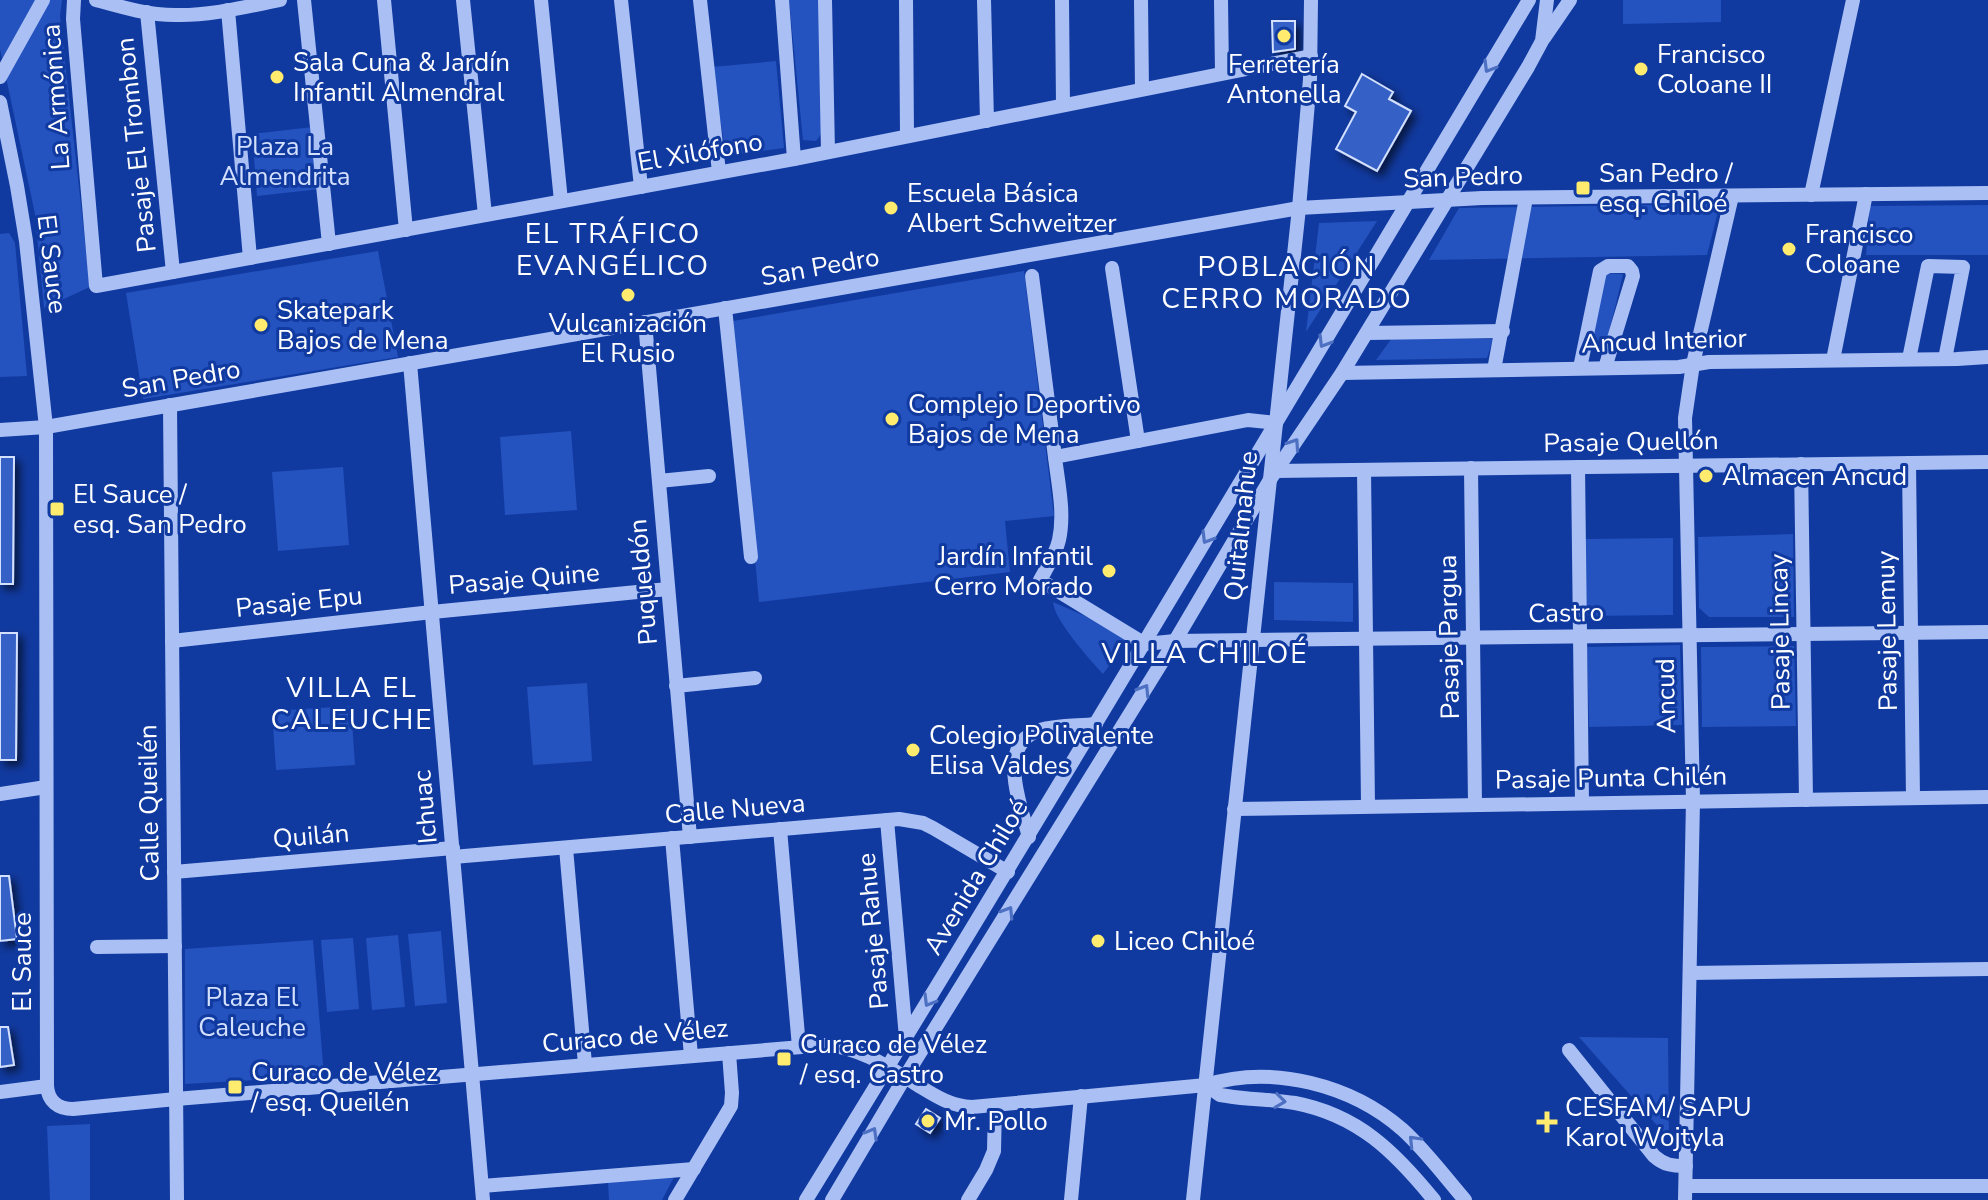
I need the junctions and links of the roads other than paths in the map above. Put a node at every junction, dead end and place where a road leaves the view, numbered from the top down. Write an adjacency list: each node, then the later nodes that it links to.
1 (43, 0): 28 (street)
2 (74, 0): 54 (street, La Armónica)
3 (96, 0): 24 (street)
4 (280, 0): 23 (street)
5 (304, 0): 49 (street)
6 (384, 0): 48 (street)
7 (463, 0): 47 (street)
8 (541, 0): 44 (street)
9 (621, 0): 37 (street)
10 (700, 0): 36 (street)
11 (782, 0): 35 (street)
12 (825, 0): 34 (street)
13 (906, 0): 33 (street)
14 (984, 0): 32 (street)
15 (1062, 0): 31 (street)
16 (1141, 0): 29 (street)
17 (1221, 0): 27 (street)
18 (1311, 0): 26 (street, Quitalmahue)
19 (1529, 0): 45 (street, Avenida Chiloé, one-way to 45)
20 (1547, 0): 25 (street, Avenida Chiloé)
21 (1570, 0): 25 (street)
22 (1853, 0): 40 (street)
23 (236, 6): 24 (street); 50 (street)
24 (156, 9): 52 (street, Pasaje El Trombon)
25 (1542, 41): 43 (street, Avenida Chiloé)
26 (1311, 56): 27 (street, El Xilófono); 46 (street, Quitalmahue)
27 (1222, 73): 29 (street, El Xilófono)
28 (0, 77)
29 (1142, 89): 31 (street, El Xilófono)
30 (0, 102): 71 (street, El Sauce)
31 (1063, 105): 32 (street, El Xilófono)
32 (987, 121): 33 (street, El Xilófono)
33 (907, 136): 34 (street, El Xilófono)
34 (828, 152): 35 (street, El Xilófono)
35 (794, 159): 36 (street, El Xilófono)
36 (719, 172): 37 (street, El Xilófono)
37 (641, 187): 44 (street, El Xilófono)
38 (1988, 193): 39 (street, San Pedro)
39 (1866, 194): 40 (street, San Pedro); 62 (street)
40 (1811, 195): 41 (street, San Pedro)
41 (1732, 196): 42 (street, San Pedro); 64 (street, Ancud)
42 (1526, 198): 43 (street, San Pedro); 57 (street)
43 (1449, 199): 45 (street, San Pedro); 58 (street, Avenida Chiloé)
44 (561, 201): 47 (street, El Xilófono)
45 (1407, 203): 46 (street, San Pedro); 70 (street, Avenida Chiloé, one-way to 70)
46 (1299, 208): 55 (street, San Pedro); 70 (street, Quitalmahue)
47 (485, 215): 48 (street, El Xilófono)
48 (406, 230): 49 (street, El Xilófono)
49 (329, 244): 50 (street, El Xilófono)
50 (250, 258): 52 (street, El Xilófono)
51 (1112, 268): 73 (street)
52 (173, 272): 54 (street, El Xilófono)
53 (1032, 276): 74 (street)
54 (96, 286)
55 (725, 308): 56 (street, San Pedro); 85 (street)
56 (645, 322): 63 (street, San Pedro); 84 (street, Puqueldón)
57 (1503, 331): 58 (street); 67 (street)
58 (1367, 333): 68 (street, Avenida Chiloé)
59 (1988, 357): 61 (street, Ancud Interior)
60 (1909, 359): 61 (street, Ancud Interior); 61 (street); 62 (street, Ancud Interior)
61 (1945, 359)
62 (1833, 360): 64 (street, Ancud Interior)
63 (410, 363): 69 (street, San Pedro); 87 (street, Ichuac)
64 (1693, 364): 66 (street, Ancud Interior); 78 (street, Ancud)
65 (1580, 368): 66 (street, Ancud Interior); 66 (street); 67 (street, Ancud Interior)
66 (1605, 368)
67 (1494, 370): 68 (street, Ancud Interior)
68 (1342, 373): 82 (street, Avenida Chiloé, one-way to 68)
69 (170, 405): 71 (street, San Pedro); 96 (street, Calle Queilén)
70 (1276, 423): 73 (street); 82 (street, Quitalmahue); 98 (street, Avenida Chiloé, one-way to 98)
71 (46, 427): 72 (street, San Pedro); 102 (street, El Sauce)
72 (0, 430)
73 (1138, 441): 74 (street)
74 (1055, 457): 98 (street)
75 (1988, 462): 76 (street, Pasaje Quellón)
76 (1909, 463): 77 (street, Pasaje Quellón); 89 (street, Pasaje Lemuy)
77 (1801, 464): 78 (street, Pasaje Quellón); 90 (street, Pasaje Lincay)
78 (1685, 466): 79 (street, Pasaje Quellón); 91 (street, Ancud)
79 (1578, 467): 80 (street, Pasaje Quellón); 92 (street)
80 (1471, 468): 81 (street, Pasaje Quellón); 93 (street, Pasaje Pargua)
81 (1364, 470): 82 (street, Pasaje Quellón); 94 (street)
82 (1273, 475): 95 (street, Quitalmahue); 97 (street, Avenida Chiloé)
83 (709, 476): 84 (street)
84 (659, 481): 86 (street, Puqueldón)
85 (751, 557)
86 (668, 589): 87 (street, Pasaje Quine); 100 (street, Puqueldón)
87 (432, 612): 96 (street, Pasaje Epu); 118 (street, Ichuac)
88 (1988, 632): 89 (street, Castro)
89 (1911, 633): 90 (street, Castro); 105 (street, Pasaje Lemuy)
90 (1804, 634): 91 (street, Castro); 106 (street, Pasaje Lincay)
91 (1688, 635): 92 (street, Castro); 107 (street, Ancud)
92 (1580, 636): 93 (street, Castro); 108 (street)
93 (1473, 638): 94 (street, Castro); 109 (street, Pasaje Pargua)
94 (1366, 639): 95 (street, Castro); 110 (street)
95 (1253, 640): 97 (street, Castro); 111 (street, Quitalmahue)
96 (172, 641): 119 (street, Calle Queilén)
97 (1175, 641): 98 (street, Castro); 133 (street, Avenida Chiloé, one-way to 97)
98 (1145, 644): 101 (street, Avenida Chiloé)
99 (755, 678): 100 (street)
100 (676, 686): 114 (street, Puqueldón)
101 (1096, 724): 115 (street, Avenida Chiloé); 115 (street)
102 (46, 787): 103 (street); 135 (street, El Sauce)
103 (0, 794)
104 (1988, 797): 105 (street, Pasaje Punta Chilén)
105 (1913, 798): 106 (street, Pasaje Punta Chilén)
106 (1806, 800): 107 (street, Pasaje Punta Chilén)
107 (1693, 801): 108 (street, Pasaje Punta Chilén); 124 (street, Ancud)
108 (1582, 803): 109 (street, Pasaje Punta Chilén)
109 (1475, 804): 110 (street, Pasaje Punta Chilén)
110 (1368, 805): 111 (street, Pasaje Punta Chilén)
111 (1234, 809): 134 (street, Quitalmahue)
112 (887, 820): 113 (street, Calle Nueva); 120 (street, Calle Nueva); 125 (street, Pasaje Rahue)
113 (780, 829): 114 (street, Calle Nueva); 126 (street)
114 (690, 837): 116 (street, Calle Nueva)
115 (1029, 837): 120 (street, Avenida Chiloé)
116 (672, 838): 117 (street, Calle Nueva); 129 (street)
117 (566, 848): 118 (street, Calle Nueva); 130 (street)
118 (453, 852): 119 (street, Quilán); 132 (street, Ichuac)
119 (174, 872): 121 (street, Calle Queilén)
120 (1008, 872): 125 (street, Avenida Chiloé, one-way to 125)
121 (175, 946): 122 (street); 138 (street, Calle Queilén)
122 (97, 947)
123 (1988, 969): 124 (street)
124 (1690, 973): 141 (street, Ancud)
125 (906, 1038): 131 (street, Avenida Chiloé)
126 (799, 1047): 128 (street, Curaco de Vélez); 131 (street, Curaco de Vélez)
127 (1569, 1050): 141 (street)
128 (729, 1053): 129 (street, Curaco de Vélez); 142 (street)
129 (691, 1056): 130 (street, Curaco de Vélez)
130 (585, 1064): 132 (street, Curaco de Vélez)
131 (888, 1067): 133 (street, Curaco de Vélez); 148 (street, Avenida Chiloé)
132 (472, 1073): 138 (street, Curaco de Vélez); 144 (street, Ichuac)
133 (905, 1077): 140 (street, Curaco de Vélez); 149 (street, Avenida Chiloé, one-way to 133)
134 (1206, 1085): 137 (street, Curaco de Vélez); 152 (street, Quitalmahue); 153 (street, Curaco de Vélez, one-way to 153); 154 (street, Curaco de Vélez, one-way to 134)
135 (47, 1086): 136 (street); 139 (street, El Sauce)
136 (0, 1092)
137 (1081, 1096): 140 (street, Curaco de Vélez); 151 (street)
138 (176, 1099): 139 (street, Curaco de Vélez); 146 (street, Calle Queilén)
139 (54, 1104)
140 (995, 1105): 150 (street)
141 (1686, 1166): 145 (street, Ancud)
142 (694, 1169): 144 (street); 147 (street)
143 (1988, 1186): 145 (street)
144 (483, 1193)
145 (1686, 1193)
146 (177, 1200)
147 (675, 1200)
148 (806, 1200)
149 (832, 1200)
150 (968, 1200)
151 (1071, 1200)
152 (1193, 1200)
153 (1434, 1200)
154 (1465, 1200)

